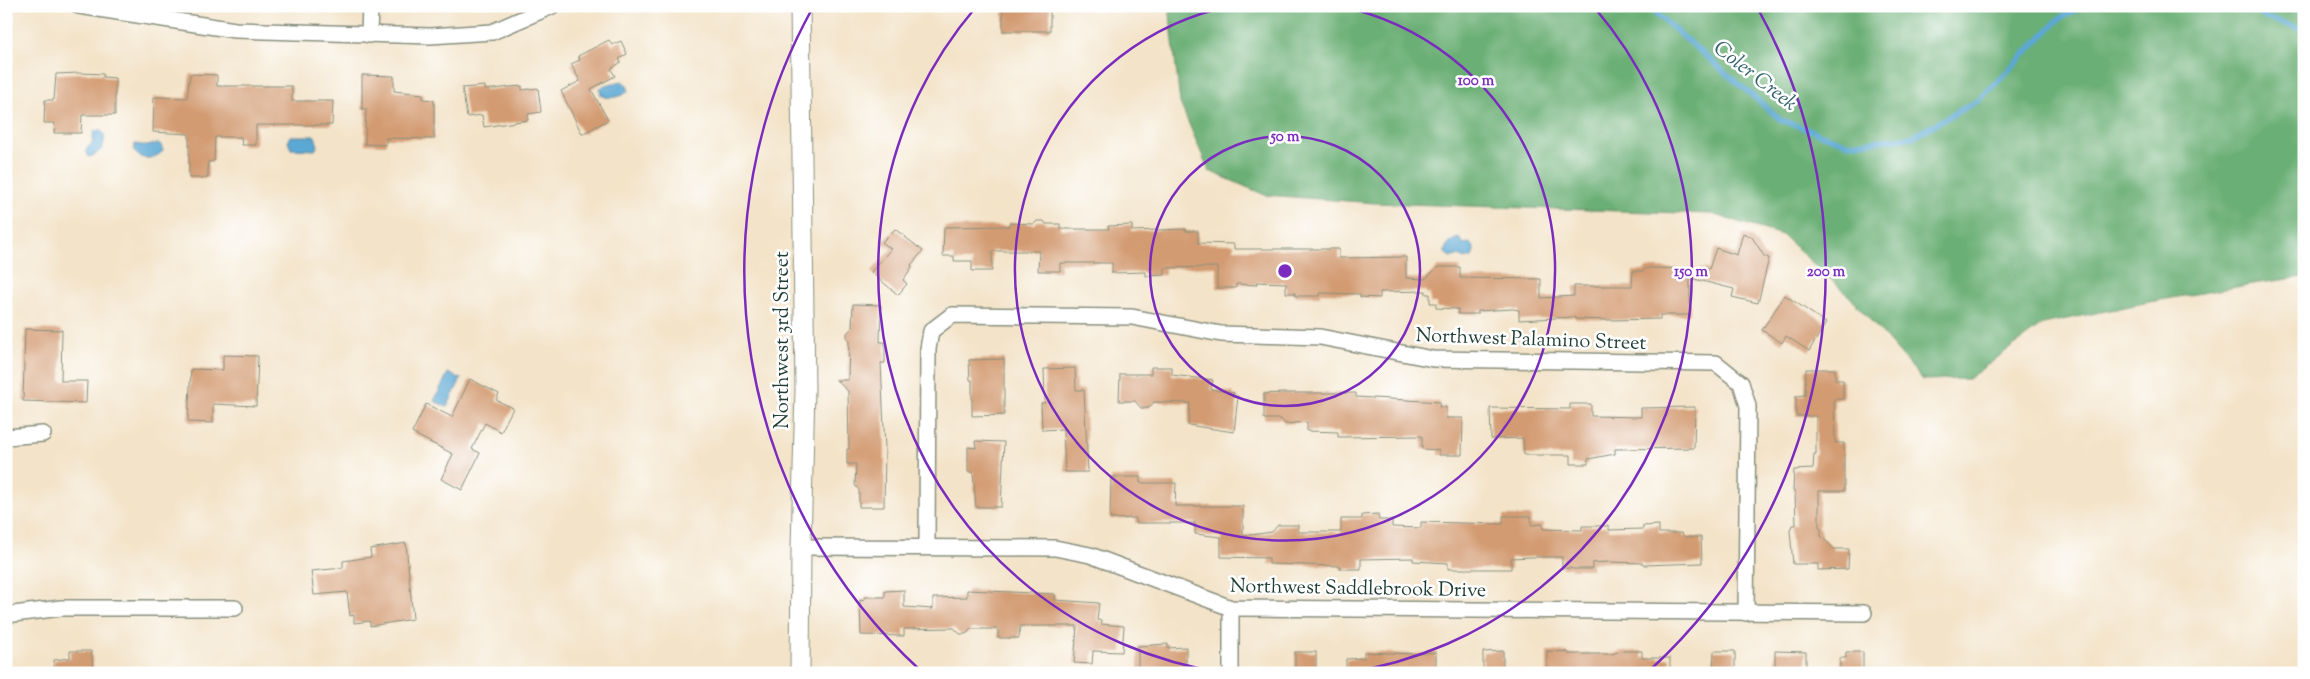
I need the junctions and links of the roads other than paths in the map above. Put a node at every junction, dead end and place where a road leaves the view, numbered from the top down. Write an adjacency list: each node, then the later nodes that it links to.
1 (79, 6): 5 (street)
2 (370, 6): 5 (street)
3 (552, 6): 5 (street)
4 (800, 6): 9 (street, Northwest 3rd Street)
5 (369, 35)
6 (43, 434): 7 (street)
7 (6, 437)
8 (926, 546): 9 (street, Northwest Saddlebrook Drive); 11 (street, Northwest Saddlebrook Drive); 12 (street, Northwest Palamino Street)
9 (801, 547): 15 (street, Northwest 3rd Street)
10 (235, 608): 14 (street)
11 (1231, 608): 12 (street, Northwest Saddlebrook Drive); 16 (street)
12 (1746, 613): 13 (street, Northwest Saddlebrook Drive)
13 (1864, 613)
14 (6, 615)
15 (800, 673)
16 (1231, 673)

